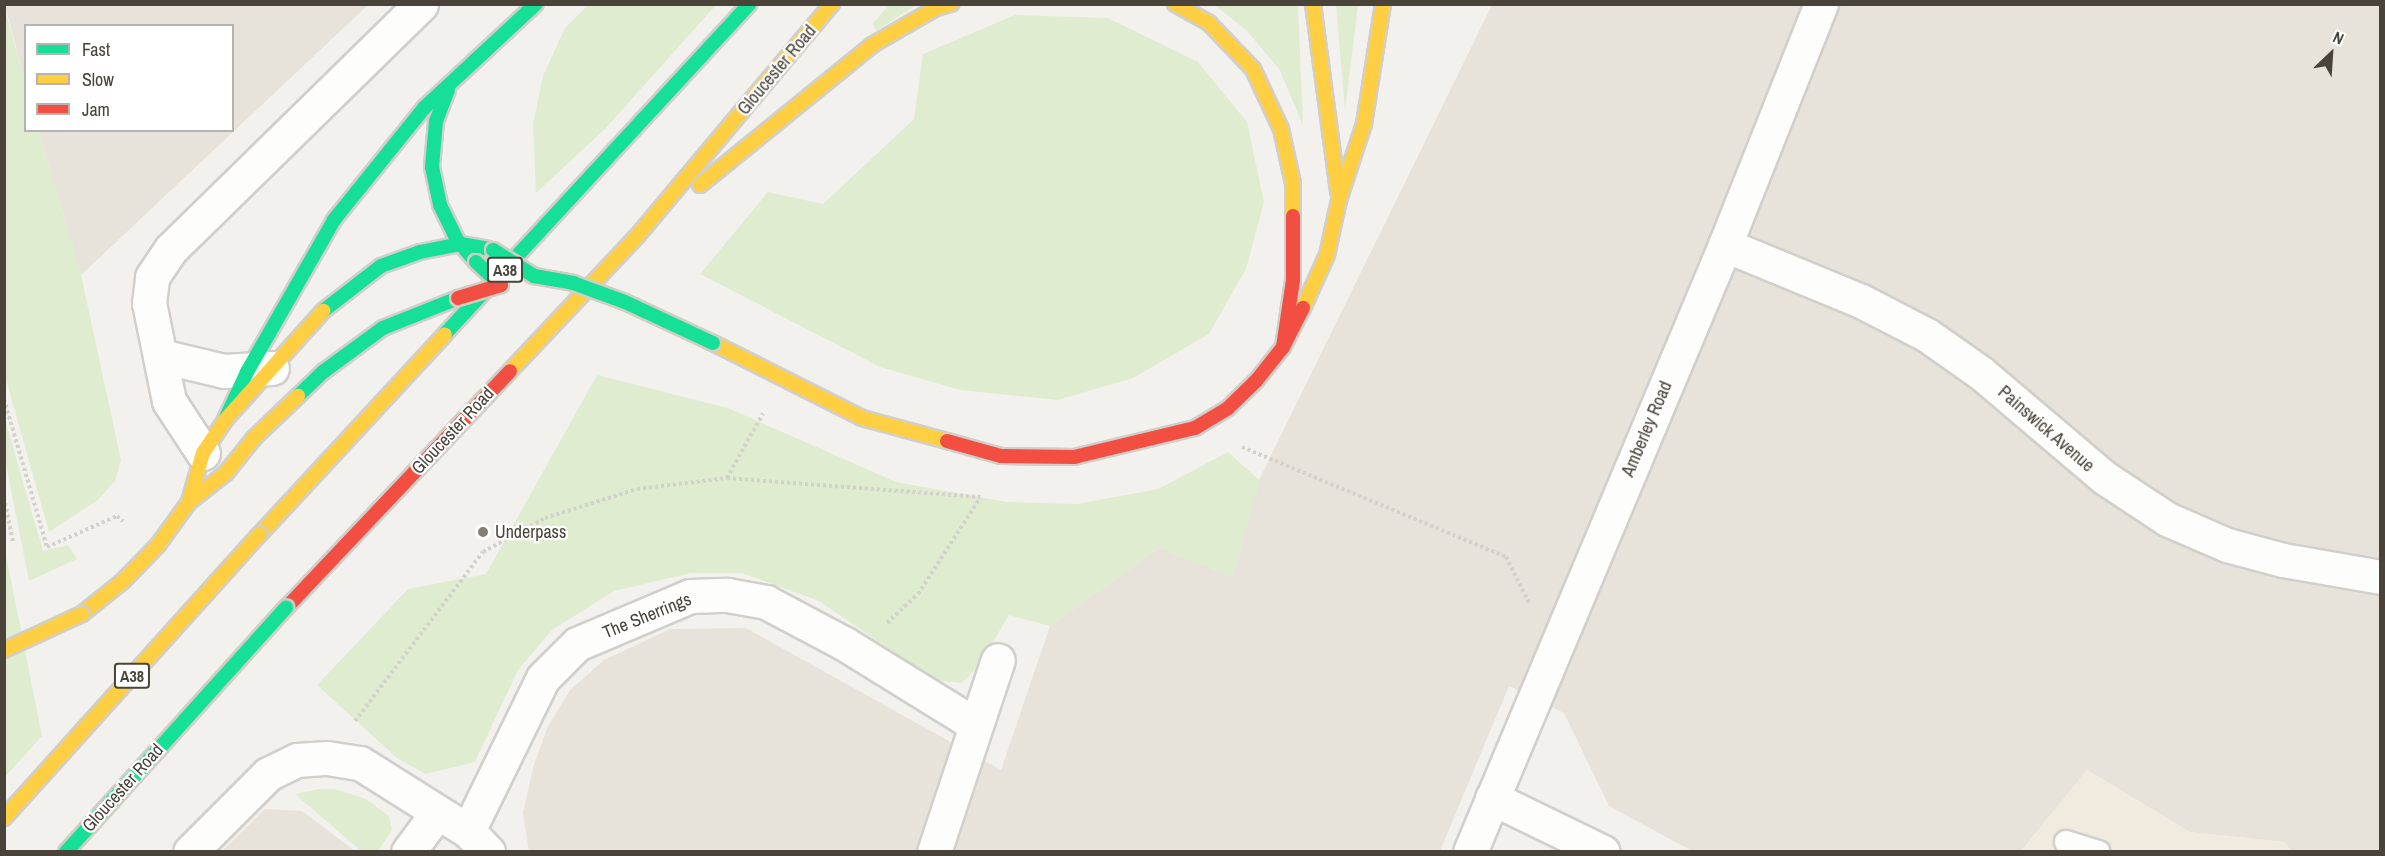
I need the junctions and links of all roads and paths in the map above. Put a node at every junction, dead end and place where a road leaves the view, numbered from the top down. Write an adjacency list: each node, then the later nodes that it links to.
1 (421, 4): 18 (street)
2 (536, 4): 10 (main road)
3 (749, 4): 41 (main road, A38, bridge)
4 (832, 4): 12 (main road, Gloucester Road)
5 (951, 4): 12 (main road)
6 (1175, 4): 17 (main road)
7 (1313, 4): 11 (main road)
8 (1383, 4): 11 (main road)
9 (1821, 4): 14 (street, Amberley Road)
10 (452, 80): 13 (main road); 19 (main road)
11 (1339, 200): 17 (main road)
12 (638, 235): 44 (main road, Gloucester Road, bridge)
13 (461, 244): 15 (main road, bridge); 16 (main road, bridge); 19 (main road)
14 (1725, 245): 32 (street, Painswick Avenue); 35 (street, Amberley Road)
15 (534, 276): 16 (main road); 17 (main road, bridge)
16 (501, 285): 29 (main road, bridge)
17 (1283, 347)
18 (161, 356): 19 (street); 24 (street)
19 (259, 370): 22 (main road); 22 (main road)
20 (4, 399): 30 (path)
21 (764, 411): 25 (path)
22 (225, 420): 24 (main road)
23 (1235, 445): 35 (path)
24 (203, 453): 29 (main road)
25 (727, 478): 28 (path); 38 (path)
26 (984, 490): 28 (path)
27 (4, 497): 31 (path)
28 (980, 498): 33 (path)
29 (189, 502): 34 (main road, bridge)
30 (126, 523)
31 (13, 542)
32 (2380, 577)
33 (845, 644): 37 (street, The Sherrings); 42 (street, The Sherrings)
34 (4, 650)
35 (1553, 653): 39 (street, Amberley Road)
36 (998, 660): 37 (street)
37 (976, 725): 47 (street)
38 (327, 758): 40 (street); 45 (street)
39 (1492, 798): 48 (street, Amberley Road); 49 (street)
40 (437, 813): 42 (street); 46 (street)
41 (4, 818)
42 (478, 841)
43 (2066, 842): 50 (lane)
44 (66, 852)
45 (190, 852)
46 (408, 852)
47 (934, 852)
48 (1470, 852)
49 (1603, 852)
50 (2099, 852)

